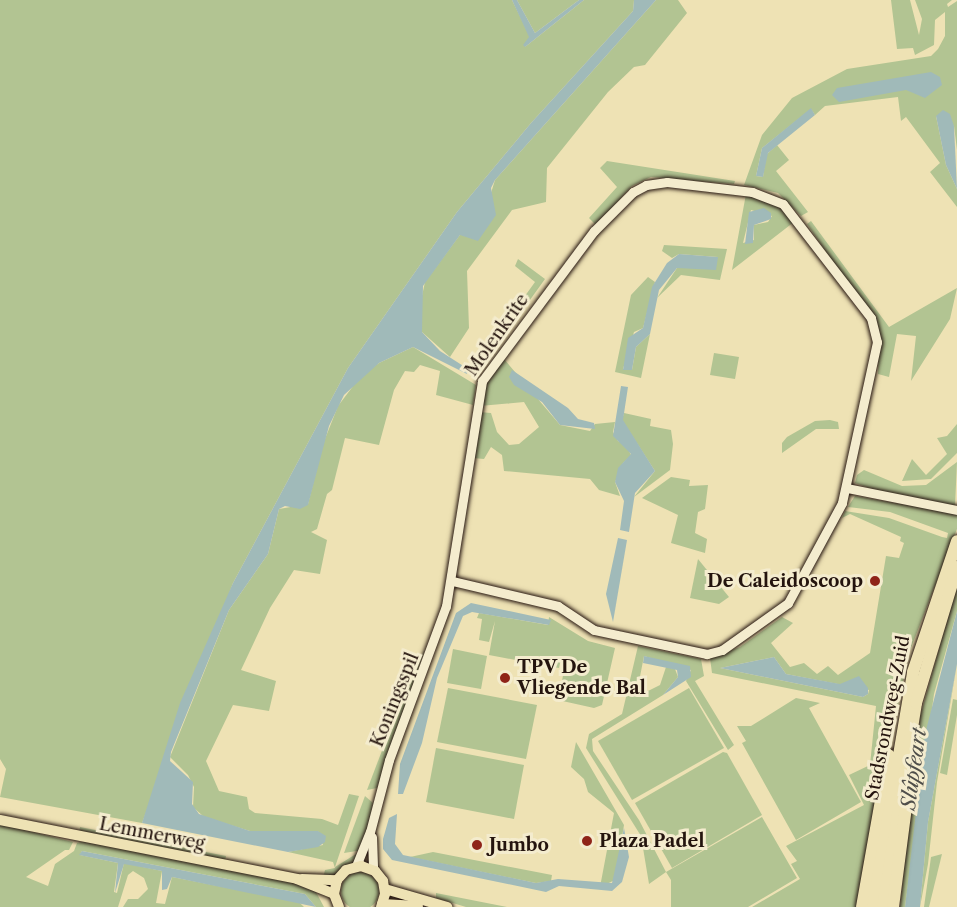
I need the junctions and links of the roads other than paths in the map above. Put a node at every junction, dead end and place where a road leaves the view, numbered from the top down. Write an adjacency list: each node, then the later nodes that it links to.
1 (847, 488): 2 (street); 5 (street, Molenkrite); 5 (street, Molenkrite)
2 (957, 510)
3 (957, 541): 6 (highway, Stadsrondweg-Zuid)
4 (957, 567): 6 (highway, Stadsrondweg-Zuid)
5 (452, 581): 8 (street, Koningsspil)
6 (907, 725): 19 (highway); 20 (highway, Stadsrondweg-Zuid); 21 (highway, Stadsrondweg-Zuid); 22 (highway)
7 (0, 820): 11 (main road, Lemmerweg)
8 (370, 832): 9 (street, Koningsspil); 10 (street, Koningsspil)
9 (356, 866): 10 (main road); 12 (main road)
10 (373, 869): 13 (main road)
11 (297, 879): 12 (main road, Lemmerweg); 14 (main road, Lemmerweg)
12 (337, 880): 14 (main road)
13 (386, 889): 15 (main road); 18 (main road)
14 (334, 894): 16 (main road)
15 (382, 906): 17 (main road)
16 (339, 907)
17 (422, 907)
18 (447, 907)
19 (862, 907)
20 (873, 907)
21 (883, 907)
22 (893, 907)

